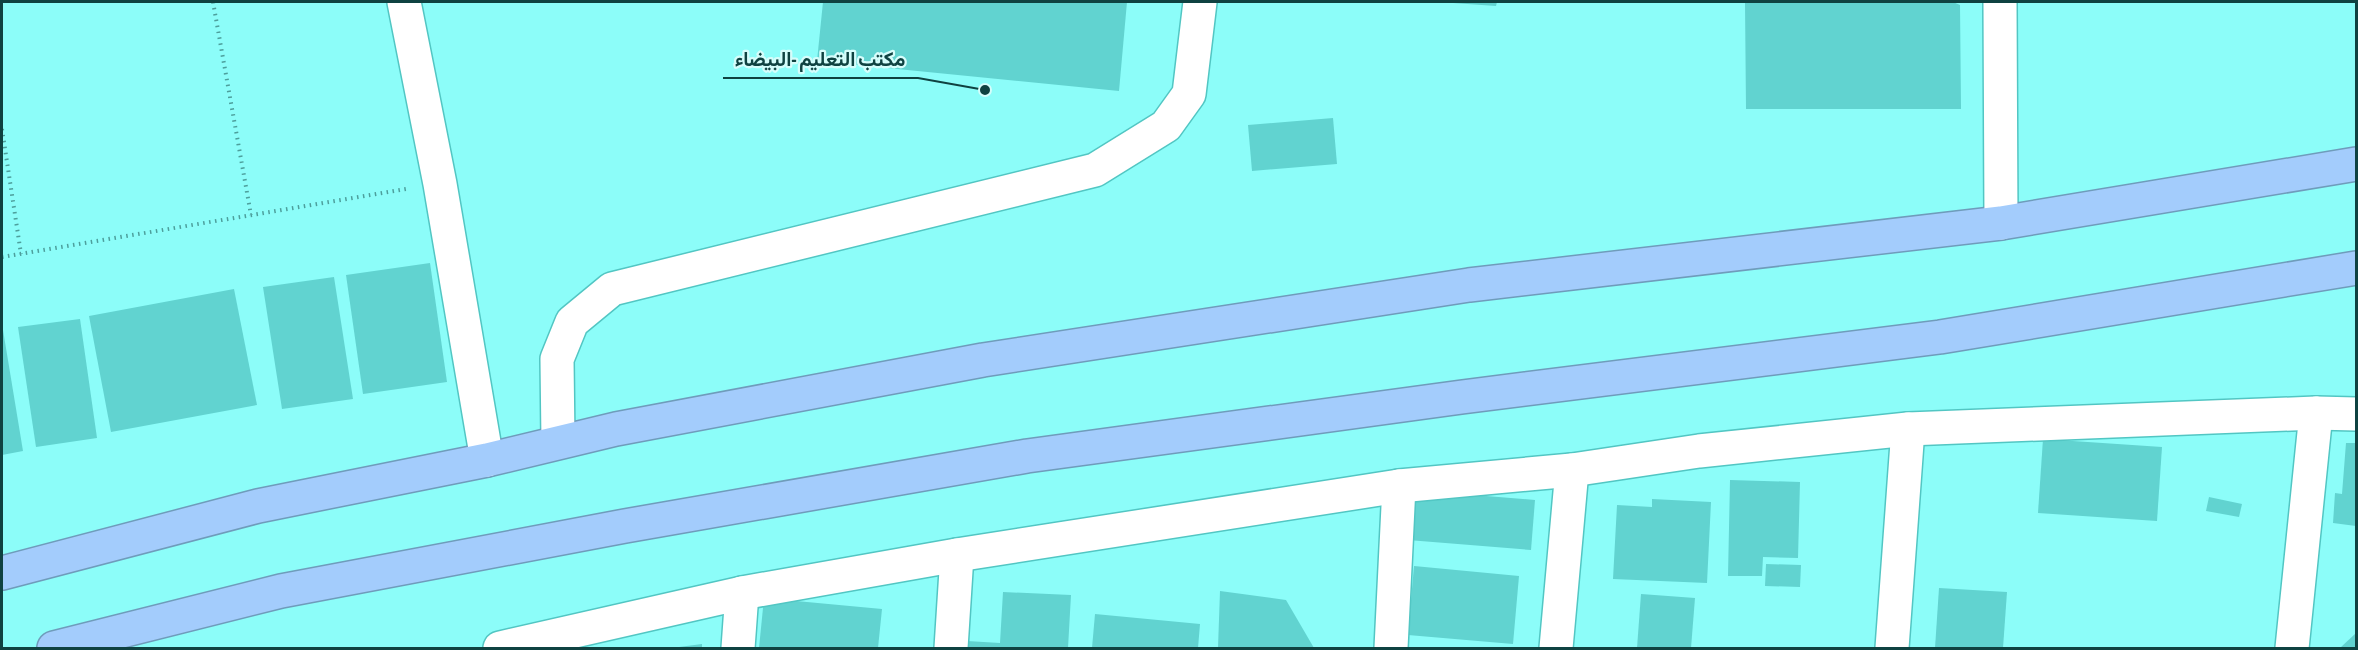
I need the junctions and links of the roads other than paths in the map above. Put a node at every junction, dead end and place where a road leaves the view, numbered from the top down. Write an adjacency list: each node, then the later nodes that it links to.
1 (404, 2): 11 (street)
2 (1200, 2): 10 (street)
3 (2000, 2): 5 (street)
4 (2356, 164): 5 (highway)
5 (2001, 223): 10 (highway)
6 (2356, 268): 17 (highway)
7 (2316, 414): 8 (street); 9 (street); 24 (street)
8 (2356, 414)
9 (1908, 429): 12 (street); 23 (street)
10 (558, 442): 11 (highway)
11 (487, 460): 15 (highway)
12 (1572, 470): 13 (street); 22 (street)
13 (1400, 486): 14 (street); 21 (street)
14 (957, 555): 16 (street); 20 (street)
15 (2, 573)
16 (742, 593): 18 (street); 19 (street)
17 (54, 648)
18 (500, 648)
19 (738, 648)
20 (951, 648)
21 (1391, 648)
22 (1556, 648)
23 (1892, 648)
24 (2292, 648)

